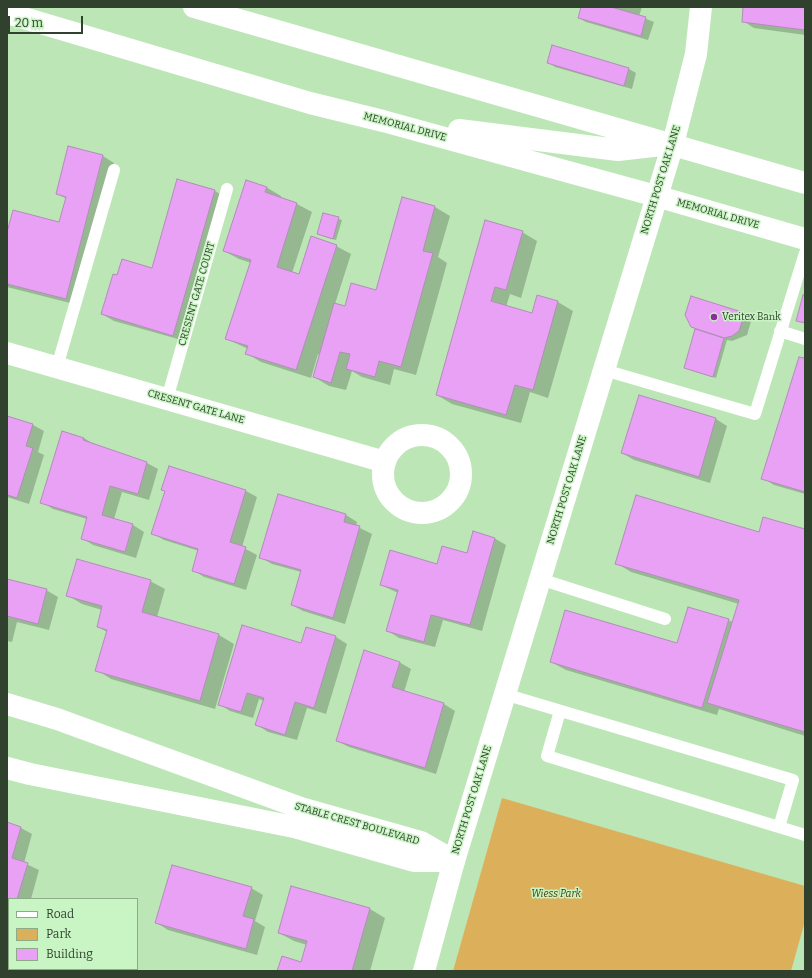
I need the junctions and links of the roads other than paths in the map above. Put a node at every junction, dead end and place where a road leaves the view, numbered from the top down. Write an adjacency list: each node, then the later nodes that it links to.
1 (194, 7): 5 (street)
2 (701, 7): 5 (street, NORTH POST OAK LANE)
3 (7, 13): 4 (street, MEMORIAL DRIVE)
4 (383, 121): 5 (street); 9 (street, MEMORIAL DRIVE)
5 (673, 144): 7 (street); 9 (street, NORTH POST OAK LANE)
6 (114, 170): 16 (lane)
7 (805, 183)
8 (227, 189): 18 (lane, CRESENT GATE COURT)
9 (656, 196): 10 (street, MEMORIAL DRIVE); 17 (street, NORTH POST OAK LANE)
10 (805, 239)
11 (805, 253): 12 (lane)
12 (801, 281): 13 (lane)
13 (780, 332): 14 (lane); 17 (lane)
14 (805, 338)
15 (7, 352): 16 (street, CRESENT GATE LANE)
16 (57, 367): 18 (street, CRESENT GATE LANE)
17 (604, 370): 20 (street, NORTH POST OAK LANE)
18 (167, 399): 19 (street, CRESENT GATE LANE)
19 (384, 462)
20 (540, 579): 21 (lane); 22 (street, NORTH POST OAK LANE)
21 (665, 619)
22 (504, 694): 24 (lane); 28 (street, NORTH POST OAK LANE)
23 (7, 704): 28 (street, STABLE CREST BOULEVARD)
24 (560, 711): 26 (lane); 26 (lane)
25 (7, 768): 28 (street, STABLE CREST BOULEVARD)
26 (779, 827): 27 (lane)
27 (805, 835)
28 (454, 861): 29 (street, NORTH POST OAK LANE)
29 (424, 971)

